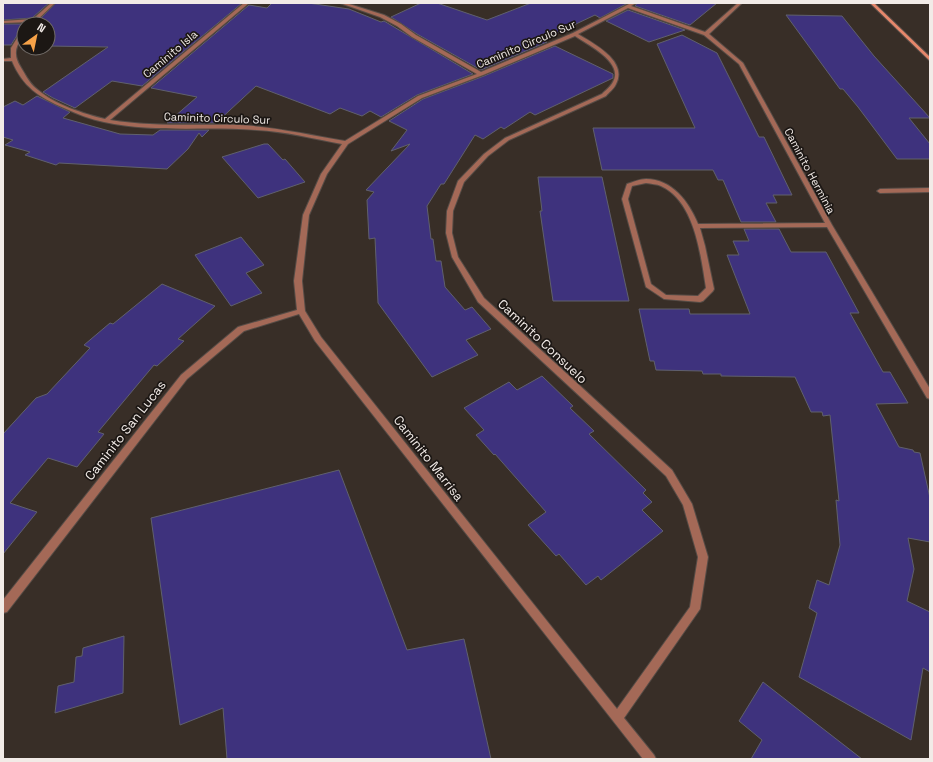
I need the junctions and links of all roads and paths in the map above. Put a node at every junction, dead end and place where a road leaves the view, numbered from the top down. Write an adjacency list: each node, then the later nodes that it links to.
1 (53, 3): 7 (street)
2 (247, 3): 17 (street, Caminito Isla)
3 (342, 3): 16 (street)
4 (740, 3): 11 (street)
5 (872, 3): 15 (main road)
6 (631, 5): 10 (street, Caminito Circulo Sur); 11 (street, Caminito Herminia)
7 (38, 16)
8 (16, 21): 9 (street)
9 (3, 22)
10 (575, 34): 16 (street, Caminito Circulo Sur); 26 (street, Caminito Consuelo)
11 (706, 34): 22 (street, Caminito Herminia)
12 (16, 43): 13 (street)
13 (13, 59): 14 (street); 17 (street, Caminito Circulo Sur)
14 (3, 60)
15 (930, 60)
16 (481, 74): 18 (street, Caminito Circulo Sur)
17 (106, 121): 18 (street, Caminito Circulo Sur)
18 (346, 143): 23 (street, Caminito Marrisa)
19 (930, 190): 20 (street)
20 (880, 191)
21 (697, 226): 21 (street); 22 (street)
22 (828, 226): 24 (street, Caminito Herminia)
23 (301, 311): 25 (street, Caminito San Lucas); 26 (street, Caminito Marrisa)
24 (930, 396)
25 (3, 608)
26 (618, 717): 27 (street, Caminito Marrisa)
27 (650, 759)

